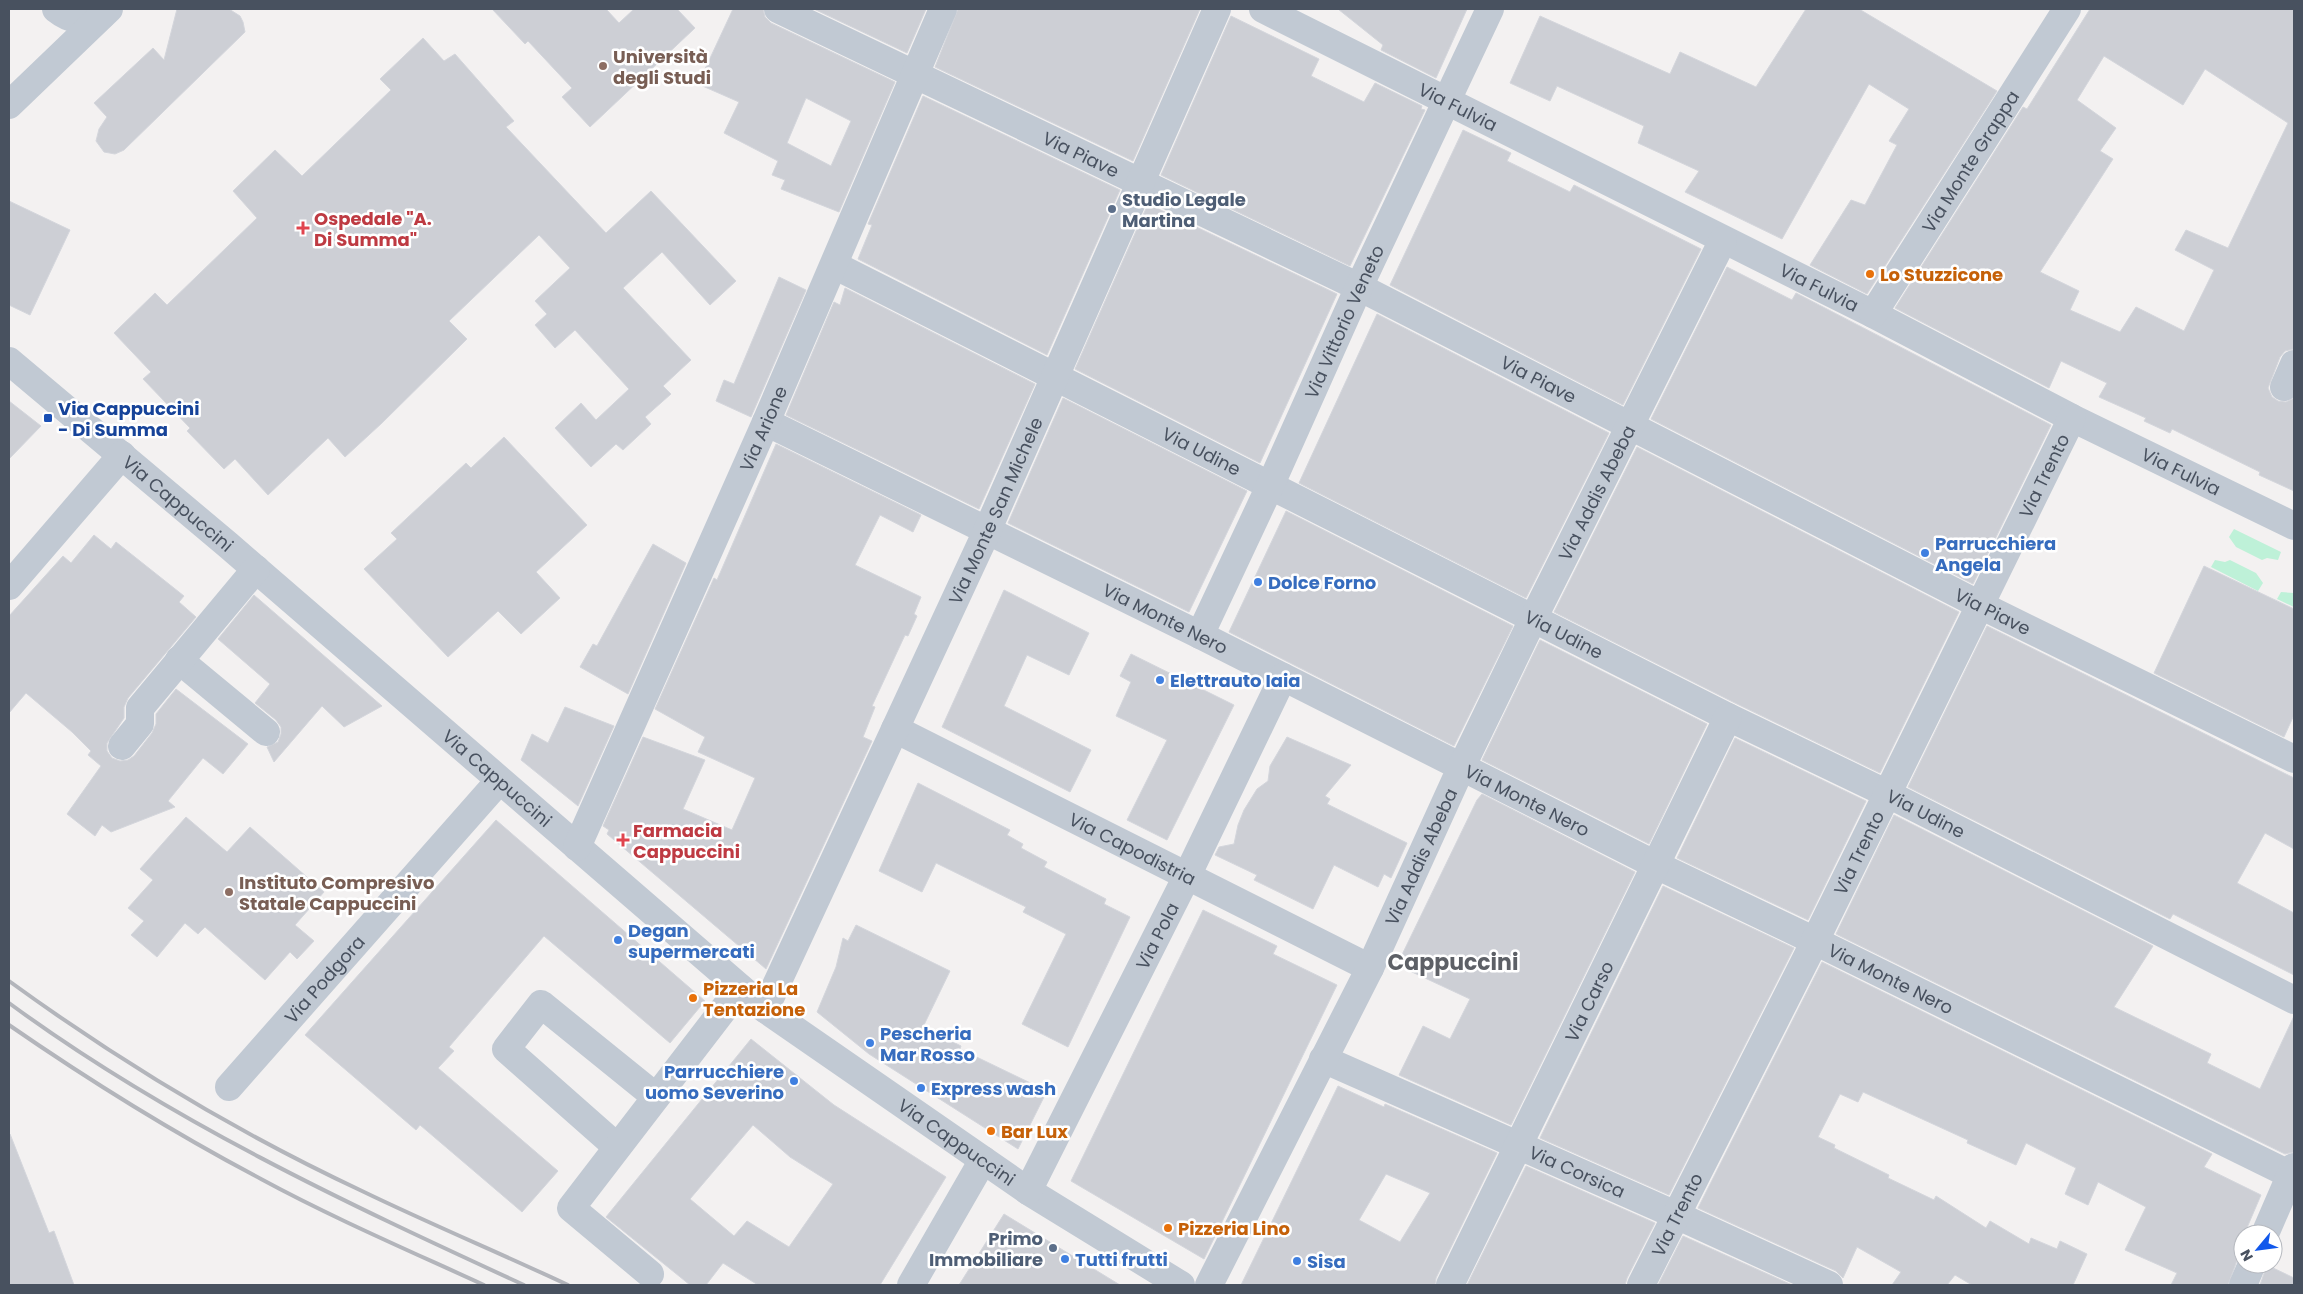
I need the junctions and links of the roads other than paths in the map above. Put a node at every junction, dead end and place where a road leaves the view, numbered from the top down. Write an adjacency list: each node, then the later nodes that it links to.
1 (56, 9): 9 (street)
2 (778, 9): 11 (street, Via Piave)
3 (943, 9): 11 (street, Via Arione)
4 (1217, 9): 14 (street, Via Monte San Michele)
5 (1263, 9): 10 (street, Via Fulvia)
6 (1308, 9): 10 (street, Via Fulvia)
7 (1490, 9): 12 (street, Via Vittorio Veneto)
8 (2067, 9): 18 (street, Via Monte Grappa)
9 (105, 11): 13 (street)
10 (1345, 48): 12 (street, Via Fulvia)
11 (914, 75): 14 (street, Via Piave); 16 (street, Via Arione)
12 (1446, 102): 15 (street, Via Fulvia); 17 (street, Via Vittorio Veneto)
13 (9, 105)
14 (1141, 182): 17 (street, Via Piave); 20 (street, Via Monte San Michele)
15 (1723, 240): 18 (street, Via Fulvia); 23 (street, Via Addis Abeba)
16 (834, 265): 20 (street, Via Udine); 22 (street, Via Arione)
17 (1359, 287): 23 (street, Via Piave); 25 (street, Via Vittorio Veneto)
18 (1873, 314): 21 (street, Via Fulvia)
19 (9, 361): 24 (street, Via Cappuccini)
20 (1054, 376): 25 (street, Via Udine); 27 (street, Via Monte San Michele)
21 (2072, 418): 26 (street, Via Fulvia); 30 (street, Via Trento)
22 (766, 422): 27 (street, Via Monte Nero); 43 (street, Via Arione)
23 (1631, 426): 30 (street, Via Piave); 31 (street, Via Addis Abeba)
24 (122, 455): 28 (street, Via Cappuccini); 29 (street)
25 (1270, 486): 31 (street, Via Udine); 32 (street, Via Vittorio Veneto)
26 (2294, 526)
27 (987, 531): 32 (street, Via Monte Nero); 36 (street, Via Monte San Michele)
28 (256, 569): 33 (street); 41 (street, Via Cappuccini)
29 (9, 586)
30 (1980, 606): 39 (street, Via Piave); 42 (street, Via Trento)
31 (1534, 617): 35 (street, Via Udine); 40 (street, Via Addis Abeba)
32 (1200, 635): 34 (street, Via Monte Nero)
33 (179, 660): 37 (street); 38 (street)
34 (1283, 678): 40 (street, Via Monte Nero); 45 (street, Via Pola)
35 (1728, 717): 42 (street, Via Udine); 44 (street, Via Carso)
36 (895, 729): 45 (street, Via Capodistria); 50 (street, Via Monte San Michele)
37 (266, 732)
38 (122, 746)
39 (2294, 759)
40 (1461, 768): 44 (street, Via Monte Nero); 47 (street, Via Addis Abeba)
41 (499, 781): 43 (street, Via Cappuccini); 52 (street, Via Podgora)
42 (1888, 794): 46 (street, Via Trento); 49 (street, Via Udine)
43 (577, 847): 48 (street, Via Cappuccini)
44 (1656, 865): 46 (street, Via Monte Nero); 54 (street, Via Carso)
45 (1187, 876): 47 (street, Via Capodistria); 58 (street, Via Pola)
46 (1815, 941): 57 (street, Via Monte Nero); 59 (street, Via Trento)
47 (1370, 968): 51 (street, Via Addis Abeba)
48 (740, 988): 50 (street, Via Cappuccini); 53 (street)
49 (2294, 1000)
50 (765, 1009): 56 (street, Via Cappuccini)
51 (1323, 1059): 54 (street, Via Corsica); 64 (street, Via Addis Abeba)
52 (229, 1087)
53 (656, 1097): 55 (street); 55 (street)
54 (1518, 1146): 59 (street, Via Corsica); 65 (street, Via Carso)
55 (617, 1148): 61 (street)
56 (983, 1160): 58 (street, Via Cappuccini); 62 (street)
57 (2293, 1171): 60 (street)
58 (1028, 1191): 63 (street, Via Cappuccini)
59 (1676, 1215): 66 (street, Via Trento); 67 (street, Via Corsica)
60 (2269, 1224)
61 (650, 1274)
62 (911, 1285)
63 (1181, 1285)
64 (1209, 1285)
65 (1450, 1285)
66 (1641, 1285)
67 (1829, 1285)

